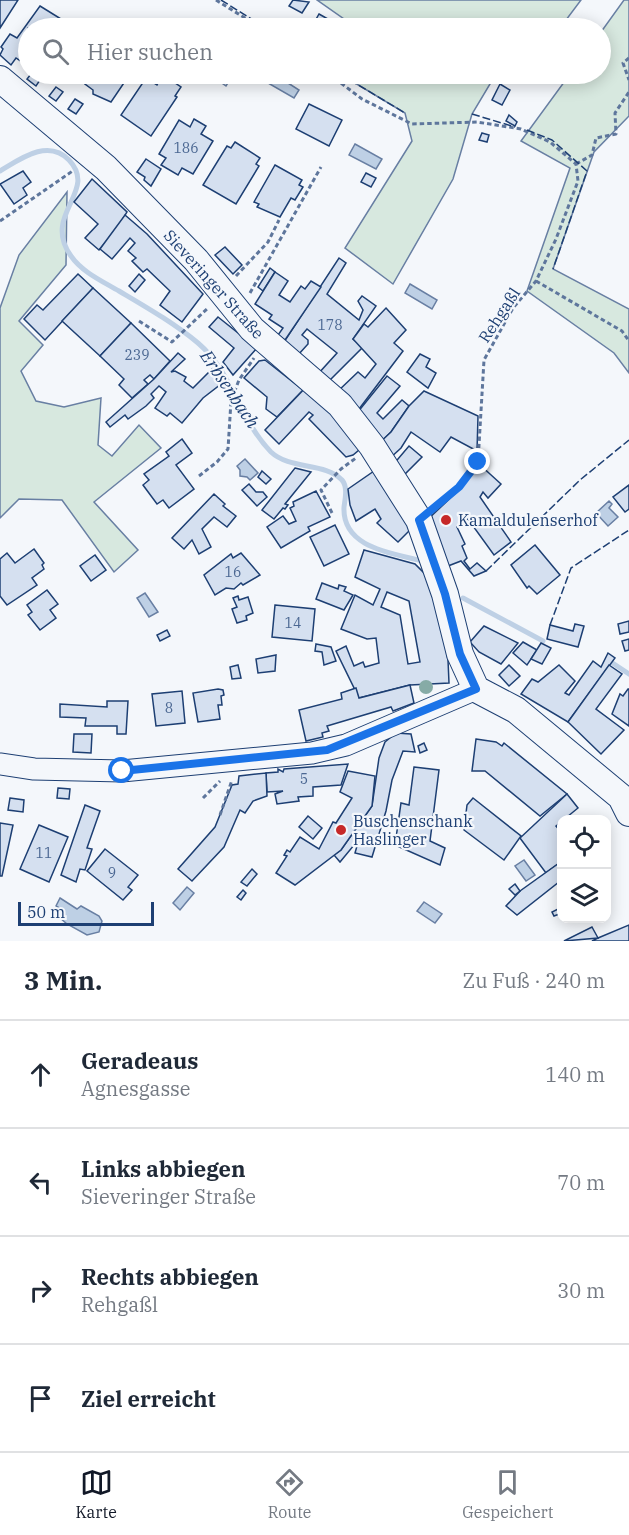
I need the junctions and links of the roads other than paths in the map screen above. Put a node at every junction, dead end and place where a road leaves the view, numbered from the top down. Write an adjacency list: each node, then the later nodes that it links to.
1 (0, 79): 2 (main road, Sieveringer Straße)
2 (476, 689): 3 (street); 4 (main road)
3 (0, 764)
4 (629, 813)

